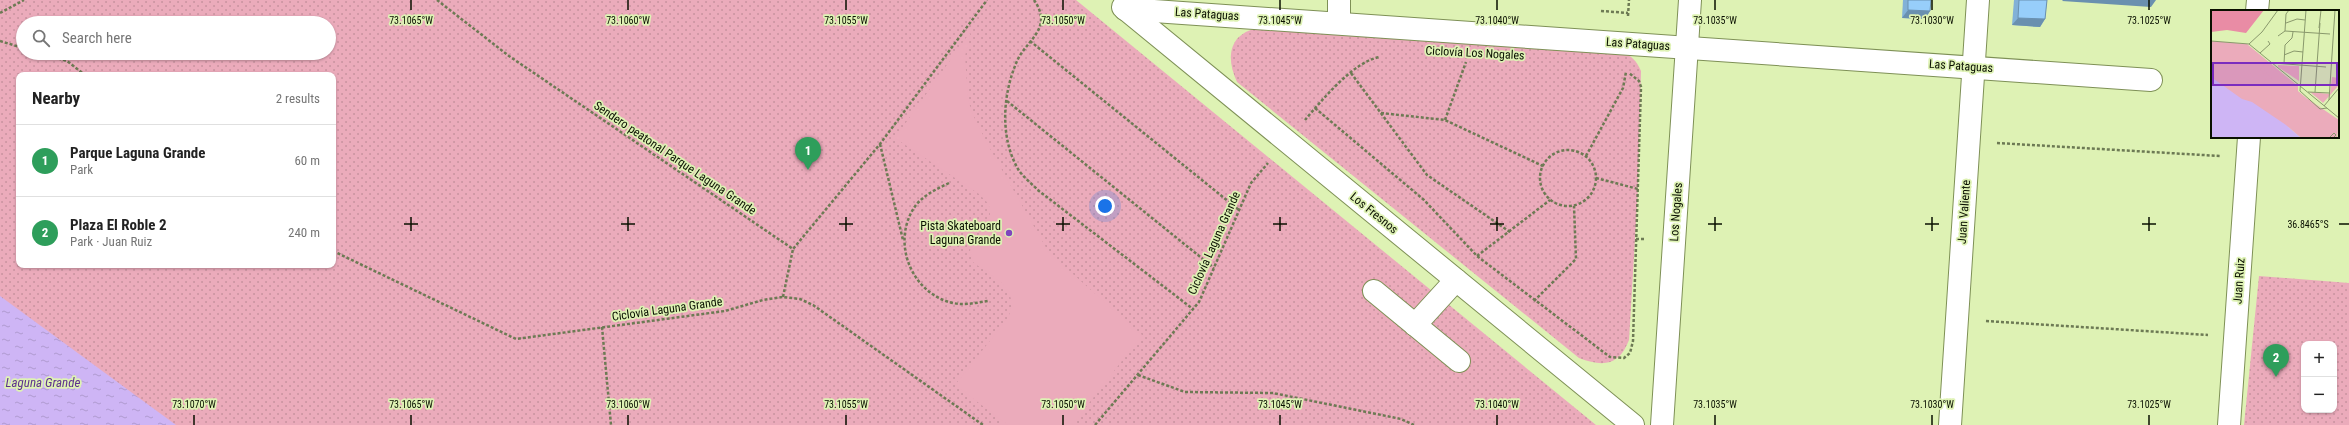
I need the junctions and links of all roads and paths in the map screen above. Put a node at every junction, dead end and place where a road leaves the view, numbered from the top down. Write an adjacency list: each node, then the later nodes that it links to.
1 (24, 0): 12 (path)
2 (437, 0): 48 (path, Sendero peatonal Parque Laguna Grande)
3 (987, 0): 36 (path)
4 (1034, 0): 15 (path)
5 (1339, 0): 13 (street)
6 (1628, 0): 16 (path)
7 (1690, 0): 18 (street, Los Nogales)
8 (1978, 0): 24 (street, Juan Valiente)
9 (2258, 0): 11 (street)
10 (1120, 4): 13 (street, Las Pataguas); 34 (street, Los Fresnos)
11 (2257, 10)
12 (0, 13)
13 (1339, 24): 16 (street, Las Pataguas)
14 (0, 41): 17 (path)
15 (1030, 41): 30 (path); 45 (path)
16 (1626, 44): 18 (street, Las Pataguas)
17 (16, 46)
18 (1687, 48): 24 (street, Las Pataguas); 69 (street, Los Nogales)
19 (1386, 57): 28 (path)
20 (64, 60): 27 (path)
21 (1458, 61): 22 (path, Ciclovía Los Nogales)
22 (1466, 62): 23 (path, Ciclovía Los Nogales); 33 (path)
23 (1473, 62)
24 (1974, 67): 29 (street, Las Pataguas); 35 (street, Juan Valiente)
25 (1618, 70): 26 (path)
26 (1626, 70): 38 (path); 42 (path)
27 (80, 72)
28 (1351, 73): 31 (path); 32 (path)
29 (2151, 80)
30 (1006, 100): 51 (path); 57 (path)
31 (1315, 108): 34 (path); 50 (path)
32 (1380, 113): 33 (path); 46 (path)
33 (1445, 120): 39 (path)
34 (1287, 141): 45 (path, Ciclovía Laguna Grande); 52 (street, Los Fresnos)
35 (1969, 141): 37 (path); 58 (street, Juan Valiente)
36 (880, 144): 47 (path); 48 (path)
37 (2248, 147): 61 (street, Juan Ruiz)
38 (1586, 156): 39 (path); 40 (path)
39 (1543, 166): 43 (path)
40 (1596, 178): 42 (path); 44 (path)
41 (949, 183): 47 (path)
42 (1638, 189): 56 (path)
43 (1550, 200): 44 (path); 46 (path)
44 (1574, 206): 56 (path)
45 (1239, 210): 51 (path, Ciclovía Laguna Grande)
46 (1510, 232): 50 (path)
47 (904, 242): 55 (path)
48 (793, 249): 54 (path)
49 (336, 252): 60 (path, Ciclovía Laguna Grande)
50 (1477, 256): 56 (path)
51 (1214, 268): 57 (path, Ciclovía Laguna Grande)
52 (1456, 280): 59 (street); 68 (street, Los Fresnos)
53 (1374, 291): 59 (street)
54 (783, 297): 60 (path, Ciclovía Laguna Grande); 65 (path, Ciclovía Laguna Grande)
55 (988, 301)
56 (1534, 301)
57 (1193, 309): 63 (path, Ciclovía Laguna Grande)
58 (1957, 319): 61 (path); 70 (street, Juan Valiente)
59 (1415, 325): 62 (street)
60 (602, 327): 64 (path)
61 (2235, 337): 71 (street, Juan Ruiz)
62 (1459, 361)
63 (1137, 375): 66 (path, Ciclovía Laguna Grande); 67 (path)
64 (611, 425)
65 (983, 425)
66 (1095, 425)
67 (1414, 425)
68 (1633, 425)
69 (1662, 425)
70 (1950, 425)
71 (2229, 425)

